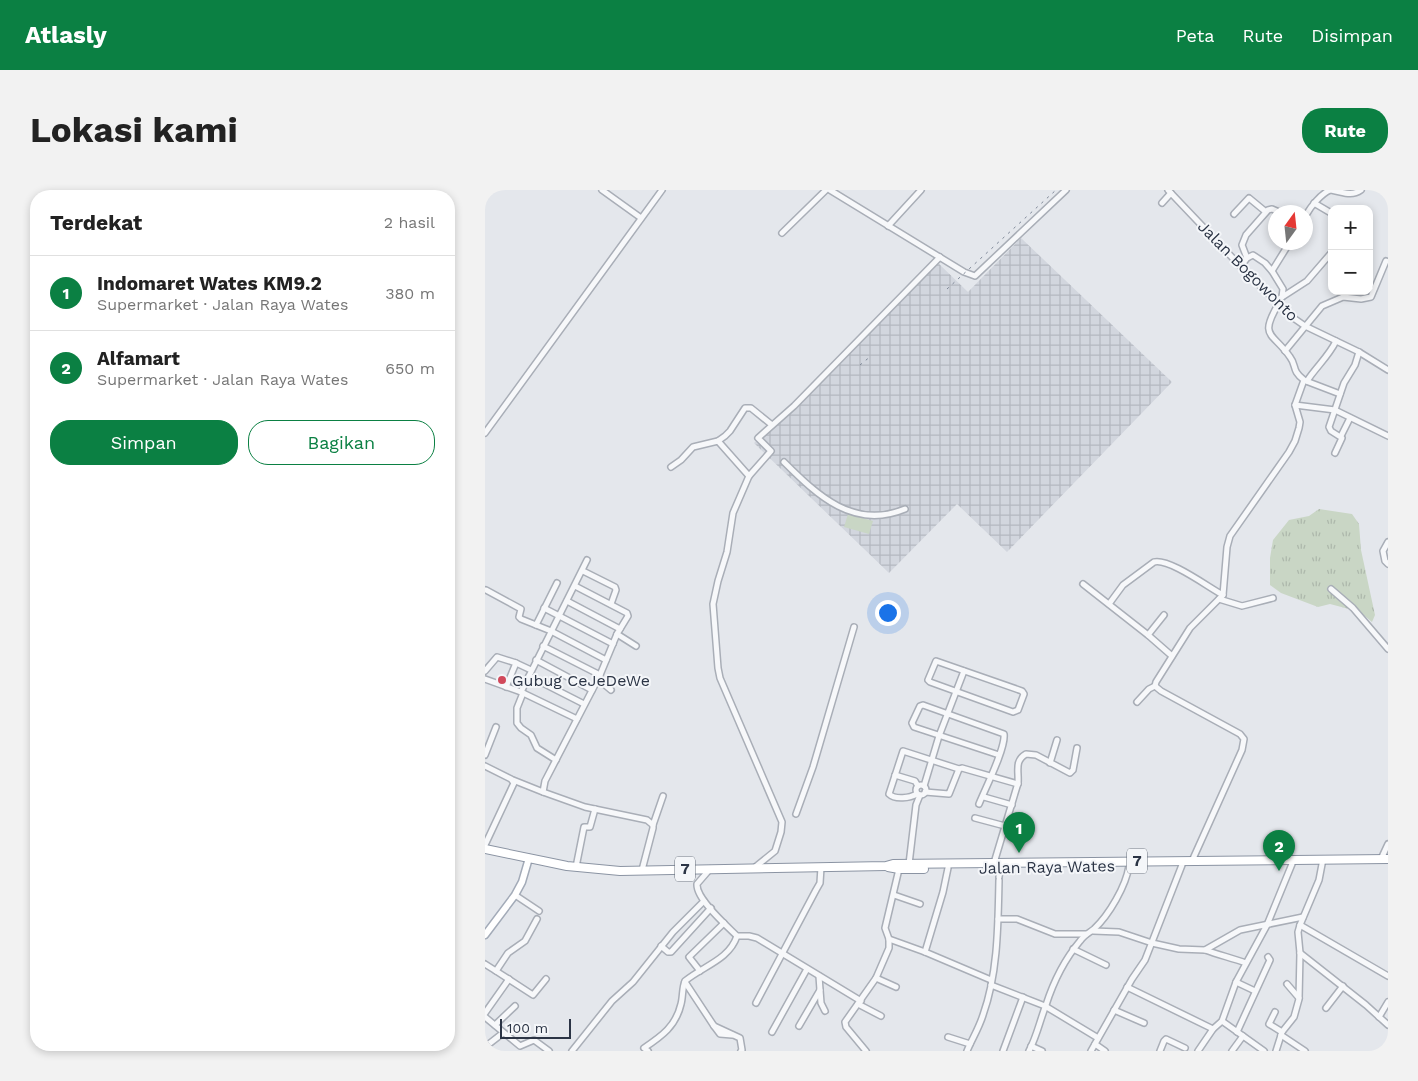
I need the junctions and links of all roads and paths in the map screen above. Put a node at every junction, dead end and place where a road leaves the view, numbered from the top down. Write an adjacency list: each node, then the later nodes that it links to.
1 (603, 190): 15 (street)
2 (661, 190): 15 (street)
3 (826, 190): 17 (street)
4 (830, 190): 16 (street)
5 (921, 190): 16 (street)
6 (1066, 190): 20 (street)
7 (1331, 190): 8 (street); 11 (street)
8 (1361, 190)
9 (1169, 192): 10 (street); 23 (street, Jalan Bogowonto)
10 (1162, 203)
11 (1314, 203): 12 (street)
12 (1328, 211)
13 (1266, 212): 14 (street); 21 (street)
14 (1234, 214)
15 (641, 218): 38 (street)
16 (888, 226): 20 (street)
17 (781, 233)
18 (1285, 250): 24 (street)
19 (1328, 257): 25 (street)
20 (938, 258): 37 (street)
21 (1247, 258): 23 (street); 24 (street)
22 (1387, 261): 27 (street)
23 (1241, 266): 26 (street, Jalan Bogowonto)
24 (1272, 271): 25 (street)
25 (1282, 297): 26 (street)
26 (1277, 302): 27 (street, Jalan Bogowonto); 29 (street)
27 (1305, 326): 28 (street, Jalan Bogowonto); 29 (street)
28 (1336, 341): 30 (street, Jalan Bogowonto); 32 (street)
29 (1285, 351): 32 (street)
30 (1359, 352): 31 (street, Jalan Bogowonto); 33 (street)
31 (1388, 370)
32 (1305, 380): 33 (street); 34 (street)
33 (1340, 394): 35 (street)
34 (1295, 404): 35 (street); 56 (street)
35 (1335, 410): 36 (street); 39 (street)
36 (1351, 418): 39 (street); 40 (street)
37 (772, 425): 41 (street); 45 (street)
38 (485, 433)
39 (1341, 436): 42 (street)
40 (1388, 436)
41 (718, 441): 44 (street); 45 (street)
42 (1335, 453)
43 (784, 462): 46 (street)
44 (671, 467)
45 (749, 476): 134 (street)
46 (905, 509)
47 (1388, 542): 49 (street)
48 (587, 560): 50 (street)
49 (1388, 564)
50 (583, 571): 53 (street); 59 (street)
51 (557, 582): 61 (street)
52 (1083, 584): 60 (street)
53 (575, 586): 58 (street); 59 (street)
54 (1331, 589): 72 (street)
55 (486, 590): 64 (street)
56 (1221, 597): 57 (street); 60 (street); 73 (street)
57 (1273, 598)
58 (567, 602): 62 (street); 67 (street)
59 (611, 604): 67 (street)
60 (1109, 604): 68 (street)
61 (544, 608): 62 (street); 64 (street)
62 (559, 615): 66 (street); 69 (street)
63 (1164, 615): 68 (street)
64 (536, 625): 66 (street)
65 (853, 627): 114 (street)
66 (551, 631): 70 (street); 75 (street)
67 (619, 631): 69 (street); 71 (street)
68 (1148, 635): 73 (street)
69 (613, 644): 75 (street)
70 (543, 646): 74 (street); 80 (street)
71 (636, 646)
72 (1388, 649)
73 (1172, 656): 82 (street)
74 (536, 660): 79 (street); 84 (street)
75 (606, 660): 80 (street)
76 (516, 663): 77 (street); 79 (street); 83 (street)
77 (485, 671)
78 (964, 671): 87 (street); 87 (street); 87 (street)
79 (530, 673): 86 (street); 89 (street)
80 (599, 677): 84 (street); 85 (street)
81 (485, 679): 83 (street)
82 (1155, 686): 88 (street); 123 (street)
83 (505, 687): 86 (street)
84 (592, 690): 89 (street)
85 (611, 690)
86 (522, 692): 91 (street); 98 (street)
87 (956, 692): 90 (street)
88 (1137, 702)
89 (584, 704): 91 (street)
90 (948, 713): 93 (street); 93 (street); 97 (street)
91 (577, 719): 98 (street)
92 (496, 727): 96 (street)
93 (939, 736): 97 (street); 99 (street)
94 (1057, 740): 100 (street)
95 (1077, 748): 100 (street)
96 (485, 755)
97 (999, 755): 104 (street)
98 (556, 760): 108 (street)
99 (931, 760): 102 (street); 103 (street); 107 (street)
100 (1050, 763): 106 (street)
101 (486, 769): 105 (street)
102 (959, 770): 104 (street); 107 (street)
103 (895, 775): 107 (street); 107 (street)
104 (991, 777): 106 (street); 111 (street)
105 (513, 780): 108 (street); 119 (street)
106 (1018, 784): 112 (street)
107 (921, 790): 125 (street)
108 (543, 792): 113 (street)
109 (663, 796): 116 (street)
110 (984, 797): 112 (street)
111 (979, 804)
112 (1012, 805): 117 (street)
113 (595, 809): 116 (street); 131 (street)
114 (797, 814)
115 (975, 818): 117 (street)
116 (653, 824): 136 (street)
117 (1005, 826): 127 (street)
118 (1388, 844): 122 (street)
119 (485, 845)
120 (485, 849): 121 (highway, Jalan Raya Wates / 7)
121 (529, 858): 131 (highway, Jalan Raya Wates / 7); 138 (main road)
122 (1386, 860): 124 (highway, Jalan Raya Wates / 7)
123 (1192, 861): 124 (highway, Jalan Raya Wates / 7); 127 (highway, Jalan Raya Wates / 7)
124 (1323, 861): 126 (highway, Jalan Raya Wates); 144 (street)
125 (909, 864): 127 (highway, Jalan Raya Wates / 7); 129 (highway, Jalan Raya Wates / 7)
126 (1292, 864): 128 (highway, Jalan Raya Wates); 148 (street)
127 (997, 865): 130 (highway, Jalan Raya Wates); 135 (highway, Jalan Raya Wates); 146 (street)
128 (1182, 865): 130 (highway, Jalan Raya Wates); 155 (street)
129 (886, 866): 132 (highway, Jalan Raya Wates / 7); 137 (highway, Jalan Raya Wates)
130 (1129, 866): 150 (street)
131 (576, 867): 136 (highway, Jalan Raya Wates / 7)
132 (821, 867): 134 (highway, Jalan Raya Wates / 7); 160 (street)
133 (710, 868): 134 (highway, Jalan Raya Wates / 7); 136 (highway, Jalan Raya Wates / 7); 140 (street)
134 (754, 868)
135 (948, 868): 137 (highway, Jalan Raya Wates); 159 (street)
136 (642, 870)
137 (899, 870): 139 (street)
138 (515, 895): 143 (street); 152 (main road)
139 (893, 895): 141 (street); 154 (street)
140 (704, 901): 142 (street); 156 (street)
141 (920, 904)
142 (711, 908): 147 (street); 156 (street)
143 (539, 911)
144 (1303, 917): 148 (street); 149 (street)
145 (537, 919): 167 (street)
146 (998, 919): 151 (street); 175 (street)
147 (724, 923): 153 (street); 168 (street)
148 (1267, 925): 158 (street); 163 (street)
149 (1300, 925): 161 (street); 170 (street)
150 (1093, 931): 151 (street); 155 (street)
151 (1086, 934): 157 (street)
152 (485, 935)
153 (737, 936): 160 (street); 168 (street)
154 (889, 939): 159 (street); 171 (street)
155 (1152, 943): 158 (street); 180 (street)
156 (661, 946): 218 (street)
157 (1073, 949): 165 (street); 189 (street)
158 (1205, 950): 163 (street)
159 (925, 952): 175 (street)
160 (783, 953): 166 (street); 186 (street)
161 (1300, 953): 178 (street); 184 (street)
162 (1268, 956): 182 (street)
163 (1246, 963): 176 (street)
164 (485, 964): 167 (street)
165 (1107, 965)
166 (807, 969): 169 (street); 204 (street)
167 (496, 971): 172 (street)
168 (700, 972): 174 (street)
169 (819, 976): 181 (street); 187 (street)
170 (1388, 976)
171 (876, 978): 179 (street); 187 (street)
172 (509, 979): 173 (street); 194 (street)
173 (546, 979)
174 (685, 982): 216 (street); 219 (street)
175 (991, 982): 183 (street); 211 (street)
176 (1237, 982): 182 (street); 198 (street)
177 (1287, 984): 184 (street)
178 (1343, 986): 190 (street); 197 (street)
179 (896, 987)
180 (1127, 987): 191 (street); 203 (street)
181 (820, 990): 192 (street); 202 (street)
182 (1255, 991): 205 (street)
183 (1023, 997): 189 (street); 222 (street)
184 (1299, 999): 207 (street)
185 (1388, 1002): 197 (street)
186 (756, 1003)
187 (860, 1003): 195 (street); 220 (street)
188 (515, 1006): 200 (street)
189 (1045, 1006): 210 (street); 214 (street)
190 (1326, 1008)
191 (1114, 1010): 199 (street); 210 (street)
192 (825, 1011)
193 (1275, 1012): 207 (street)
194 (485, 1013)
195 (881, 1016)
196 (485, 1017): 200 (street)
197 (1379, 1017): 201 (street)
198 (1222, 1021): 203 (street); 205 (street)
199 (1144, 1023)
200 (495, 1025): 206 (street)
201 (1388, 1025)
202 (799, 1026)
203 (1213, 1029): 227 (street)
204 (771, 1032)
205 (1237, 1032): 208 (street)
206 (503, 1033): 213 (street); 217 (street)
207 (1281, 1034): 230 (street); 231 (street)
208 (1243, 1036): 228 (street); 229 (street)
209 (948, 1037): 211 (street)
210 (1098, 1038): 212 (street)
211 (970, 1044): 221 (street)
212 (1095, 1044): 224 (street); 225 (street)
213 (485, 1047)
214 (1030, 1048): 223 (street)
215 (1185, 1048): 226 (street)
216 (644, 1050)
217 (549, 1051)
218 (572, 1051)
219 (741, 1051)
220 (866, 1051)
221 (967, 1051)
222 (1003, 1051)
223 (1042, 1051)
224 (1091, 1051)
225 (1105, 1051)
226 (1160, 1051)
227 (1198, 1051)
228 (1232, 1051)
229 (1264, 1051)
230 (1276, 1051)
231 (1305, 1051)

